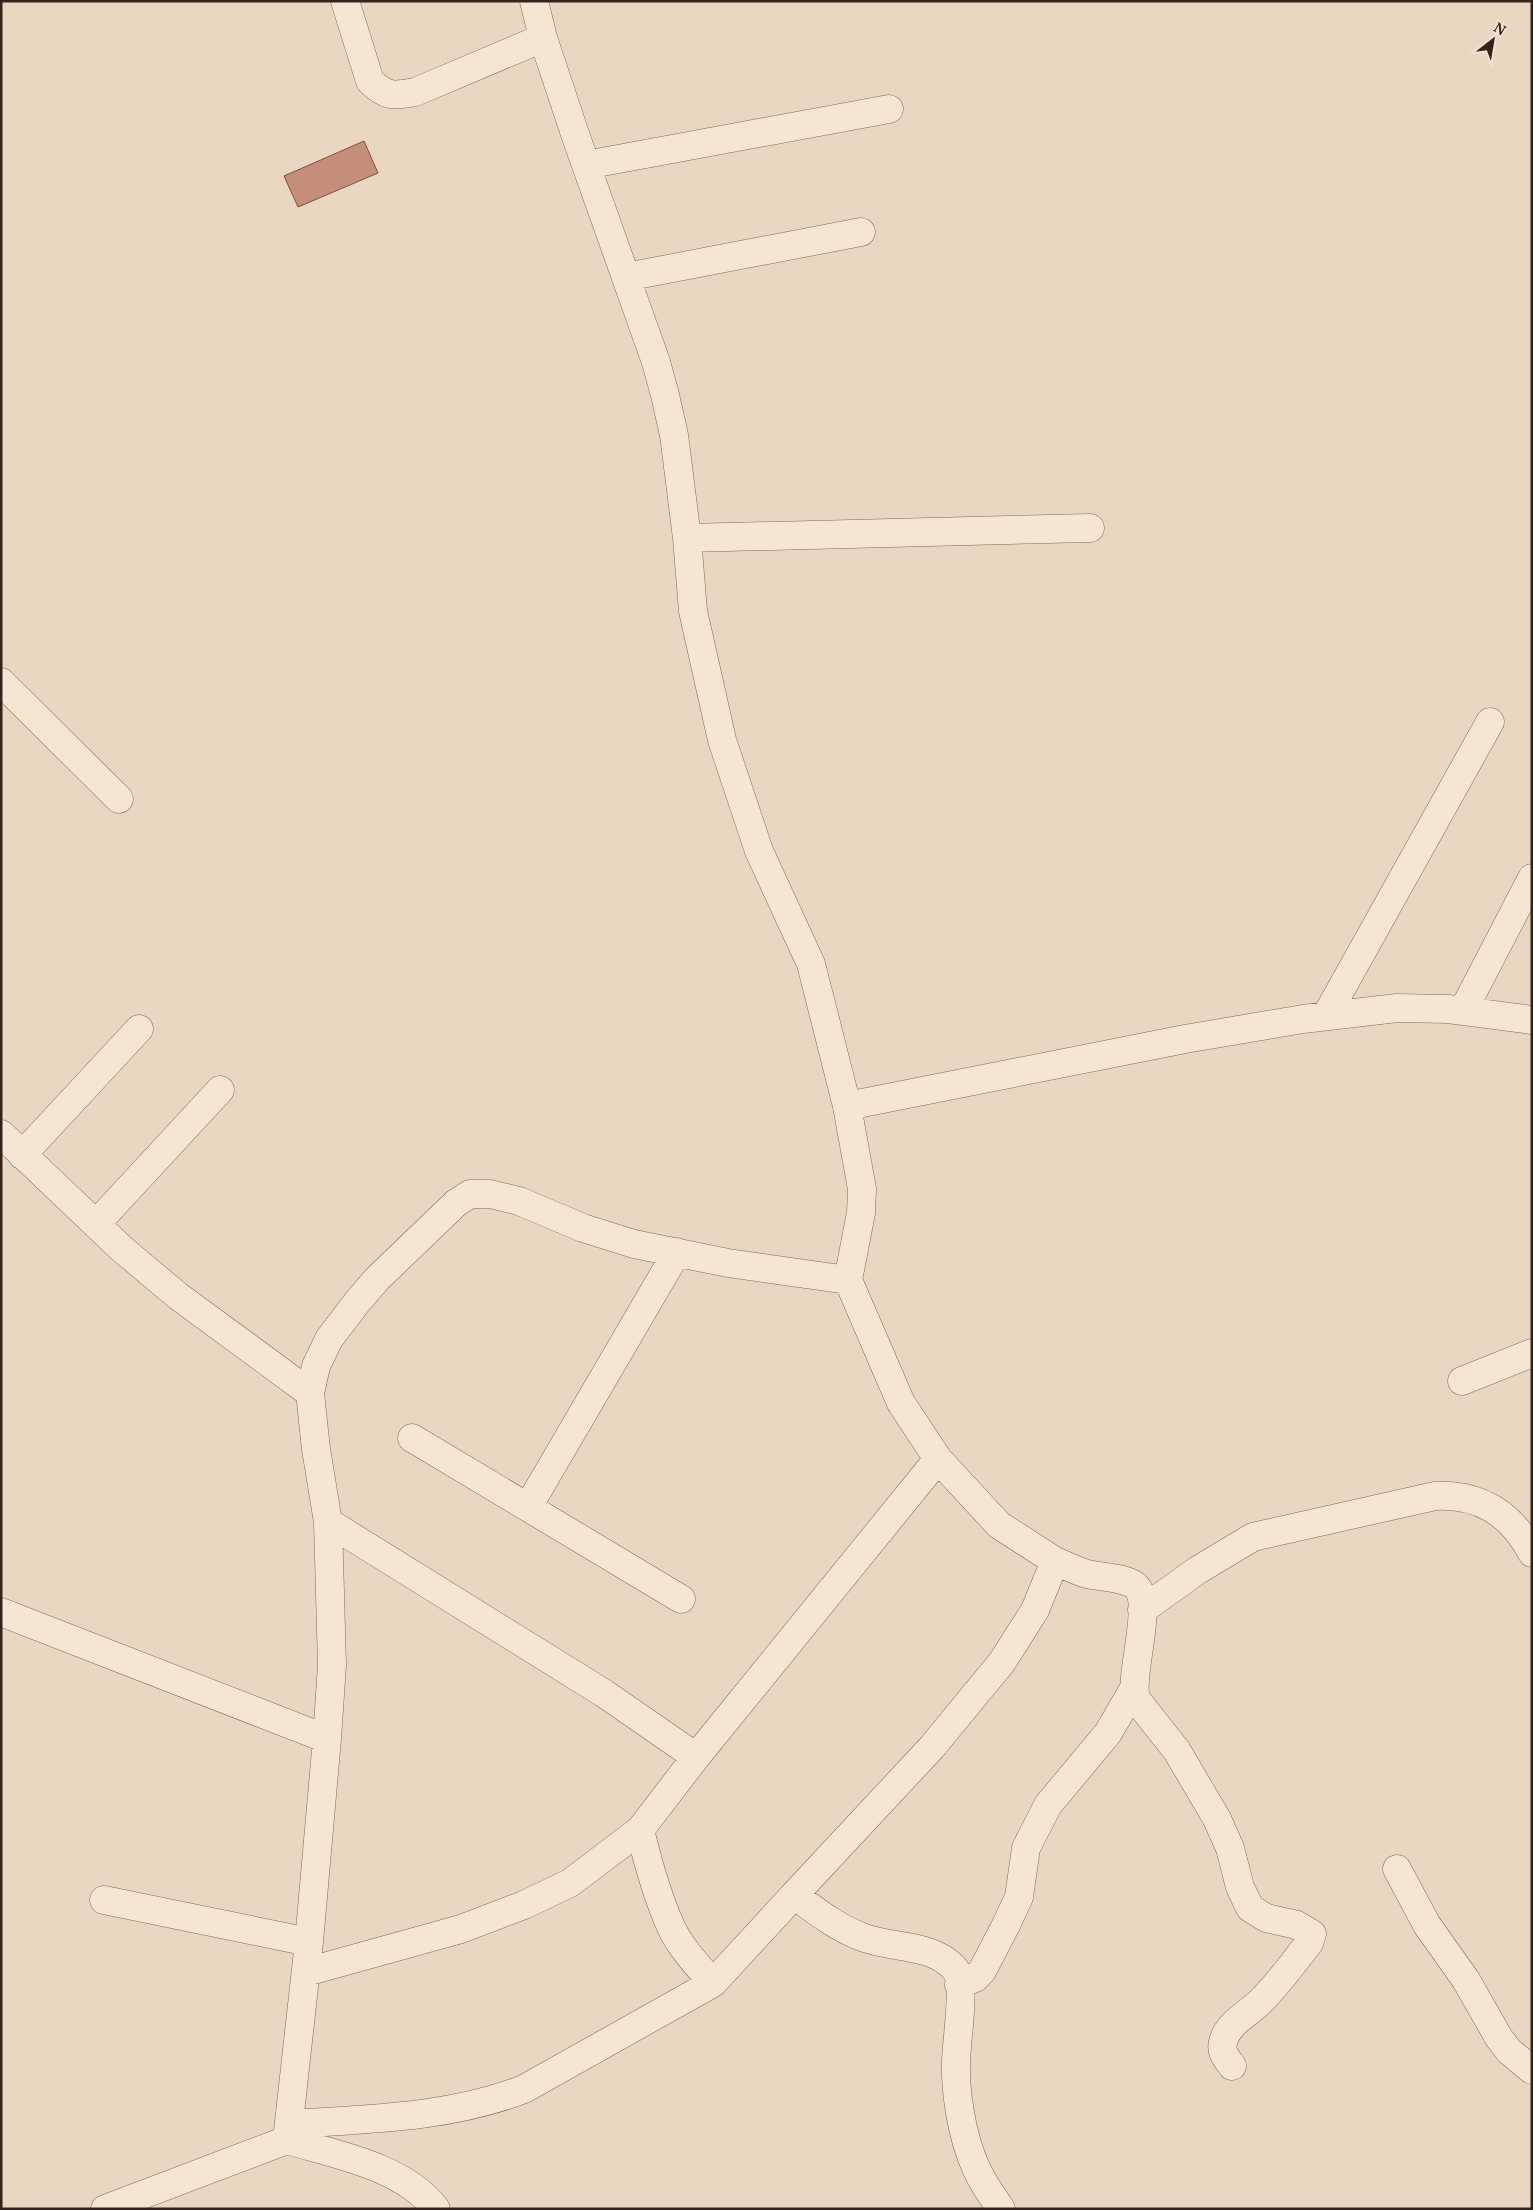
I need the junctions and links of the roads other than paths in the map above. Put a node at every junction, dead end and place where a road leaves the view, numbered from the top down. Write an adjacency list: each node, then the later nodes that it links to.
1 (344, 1): 3 (street)
2 (534, 1): 3 (street)
3 (544, 38): 5 (street)
4 (889, 109): 5 (street)
5 (586, 165): 7 (street)
6 (861, 232): 7 (street)
7 (626, 277): 9 (street)
8 (1090, 528): 9 (street)
9 (687, 538): 19 (street)
10 (1, 682): 12 (street)
11 (1490, 722): 15 (street)
12 (120, 799)
13 (1532, 878): 14 (street)
14 (1463, 1011): 15 (street); 16 (street)
15 (1326, 1016): 19 (street)
16 (1532, 1020)
17 (139, 1029): 21 (street)
18 (220, 1090): 22 (street)
19 (847, 1106): 24 (street)
20 (1, 1134): 21 (street)
21 (22, 1155): 22 (street)
22 (96, 1224): 27 (street)
23 (677, 1252): 24 (street); 27 (street); 30 (street)
24 (848, 1280): 29 (street)
25 (1532, 1354): 26 (street)
26 (1462, 1381)
27 (310, 1394): 31 (street)
28 (412, 1438): 30 (street)
29 (938, 1459): 33 (street); 39 (street)
30 (528, 1507): 34 (street)
31 (328, 1522): 38 (street); 39 (street)
32 (1531, 1549): 35 (street)
33 (1055, 1561): 35 (street); 42 (street)
34 (682, 1599)
35 (1142, 1610): 37 (street)
36 (1, 1612): 38 (street)
37 (1133, 1690): 47 (street); 48 (street)
38 (328, 1739): 44 (street)
39 (696, 1757): 40 (street)
40 (640, 1830): 45 (street); 46 (street)
41 (1397, 1869): 49 (street)
42 (794, 1895): 46 (street); 47 (street)
43 (104, 1900): 44 (street)
44 (309, 1942): 45 (street)
45 (306, 1972): 50 (street)
46 (713, 1983): 50 (street)
47 (960, 1985): 53 (street)
48 (1232, 2066)
49 (1532, 2070)
50 (288, 2132): 51 (street); 52 (street)
51 (104, 2209)
52 (436, 2209)
53 (1001, 2209)

